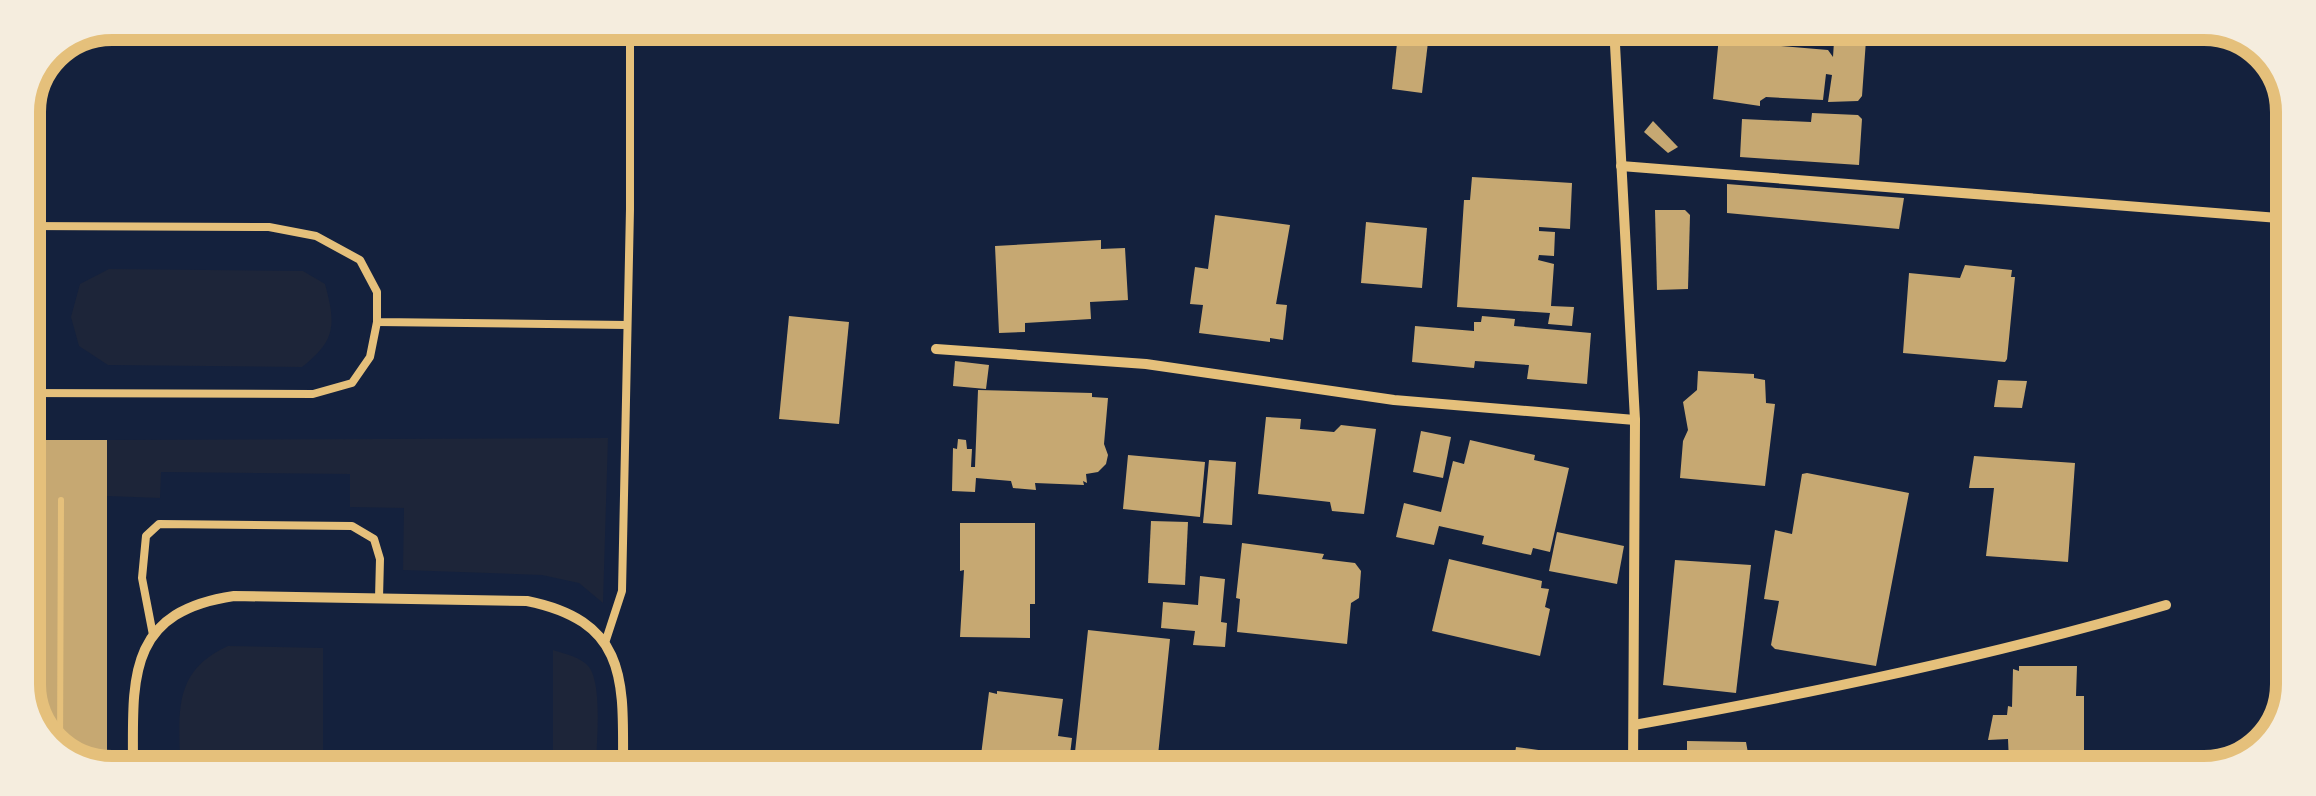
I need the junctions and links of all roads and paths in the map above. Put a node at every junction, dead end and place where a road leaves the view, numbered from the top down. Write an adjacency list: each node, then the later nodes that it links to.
1 (630, 40): 7 (lane)
2 (1615, 40): 3 (street)
3 (1621, 166): 4 (street); 10 (street)
4 (2276, 218)
5 (40, 226): 6 (lane)
6 (377, 322): 7 (lane); 9 (lane)
7 (627, 325): 15 (lane)
8 (936, 349): 10 (street)
9 (40, 393)
10 (1636, 420): 16 (street)
11 (62, 500): 17 (path)
12 (380, 598): 14 (street); 14 (lane); 15 (street)
13 (2166, 605): 16 (street)
14 (153, 635): 18 (street)
15 (605, 642): 19 (street)
16 (1634, 725): 20 (street)
17 (60, 733)
18 (133, 756)
19 (623, 756)
20 (1633, 756)

